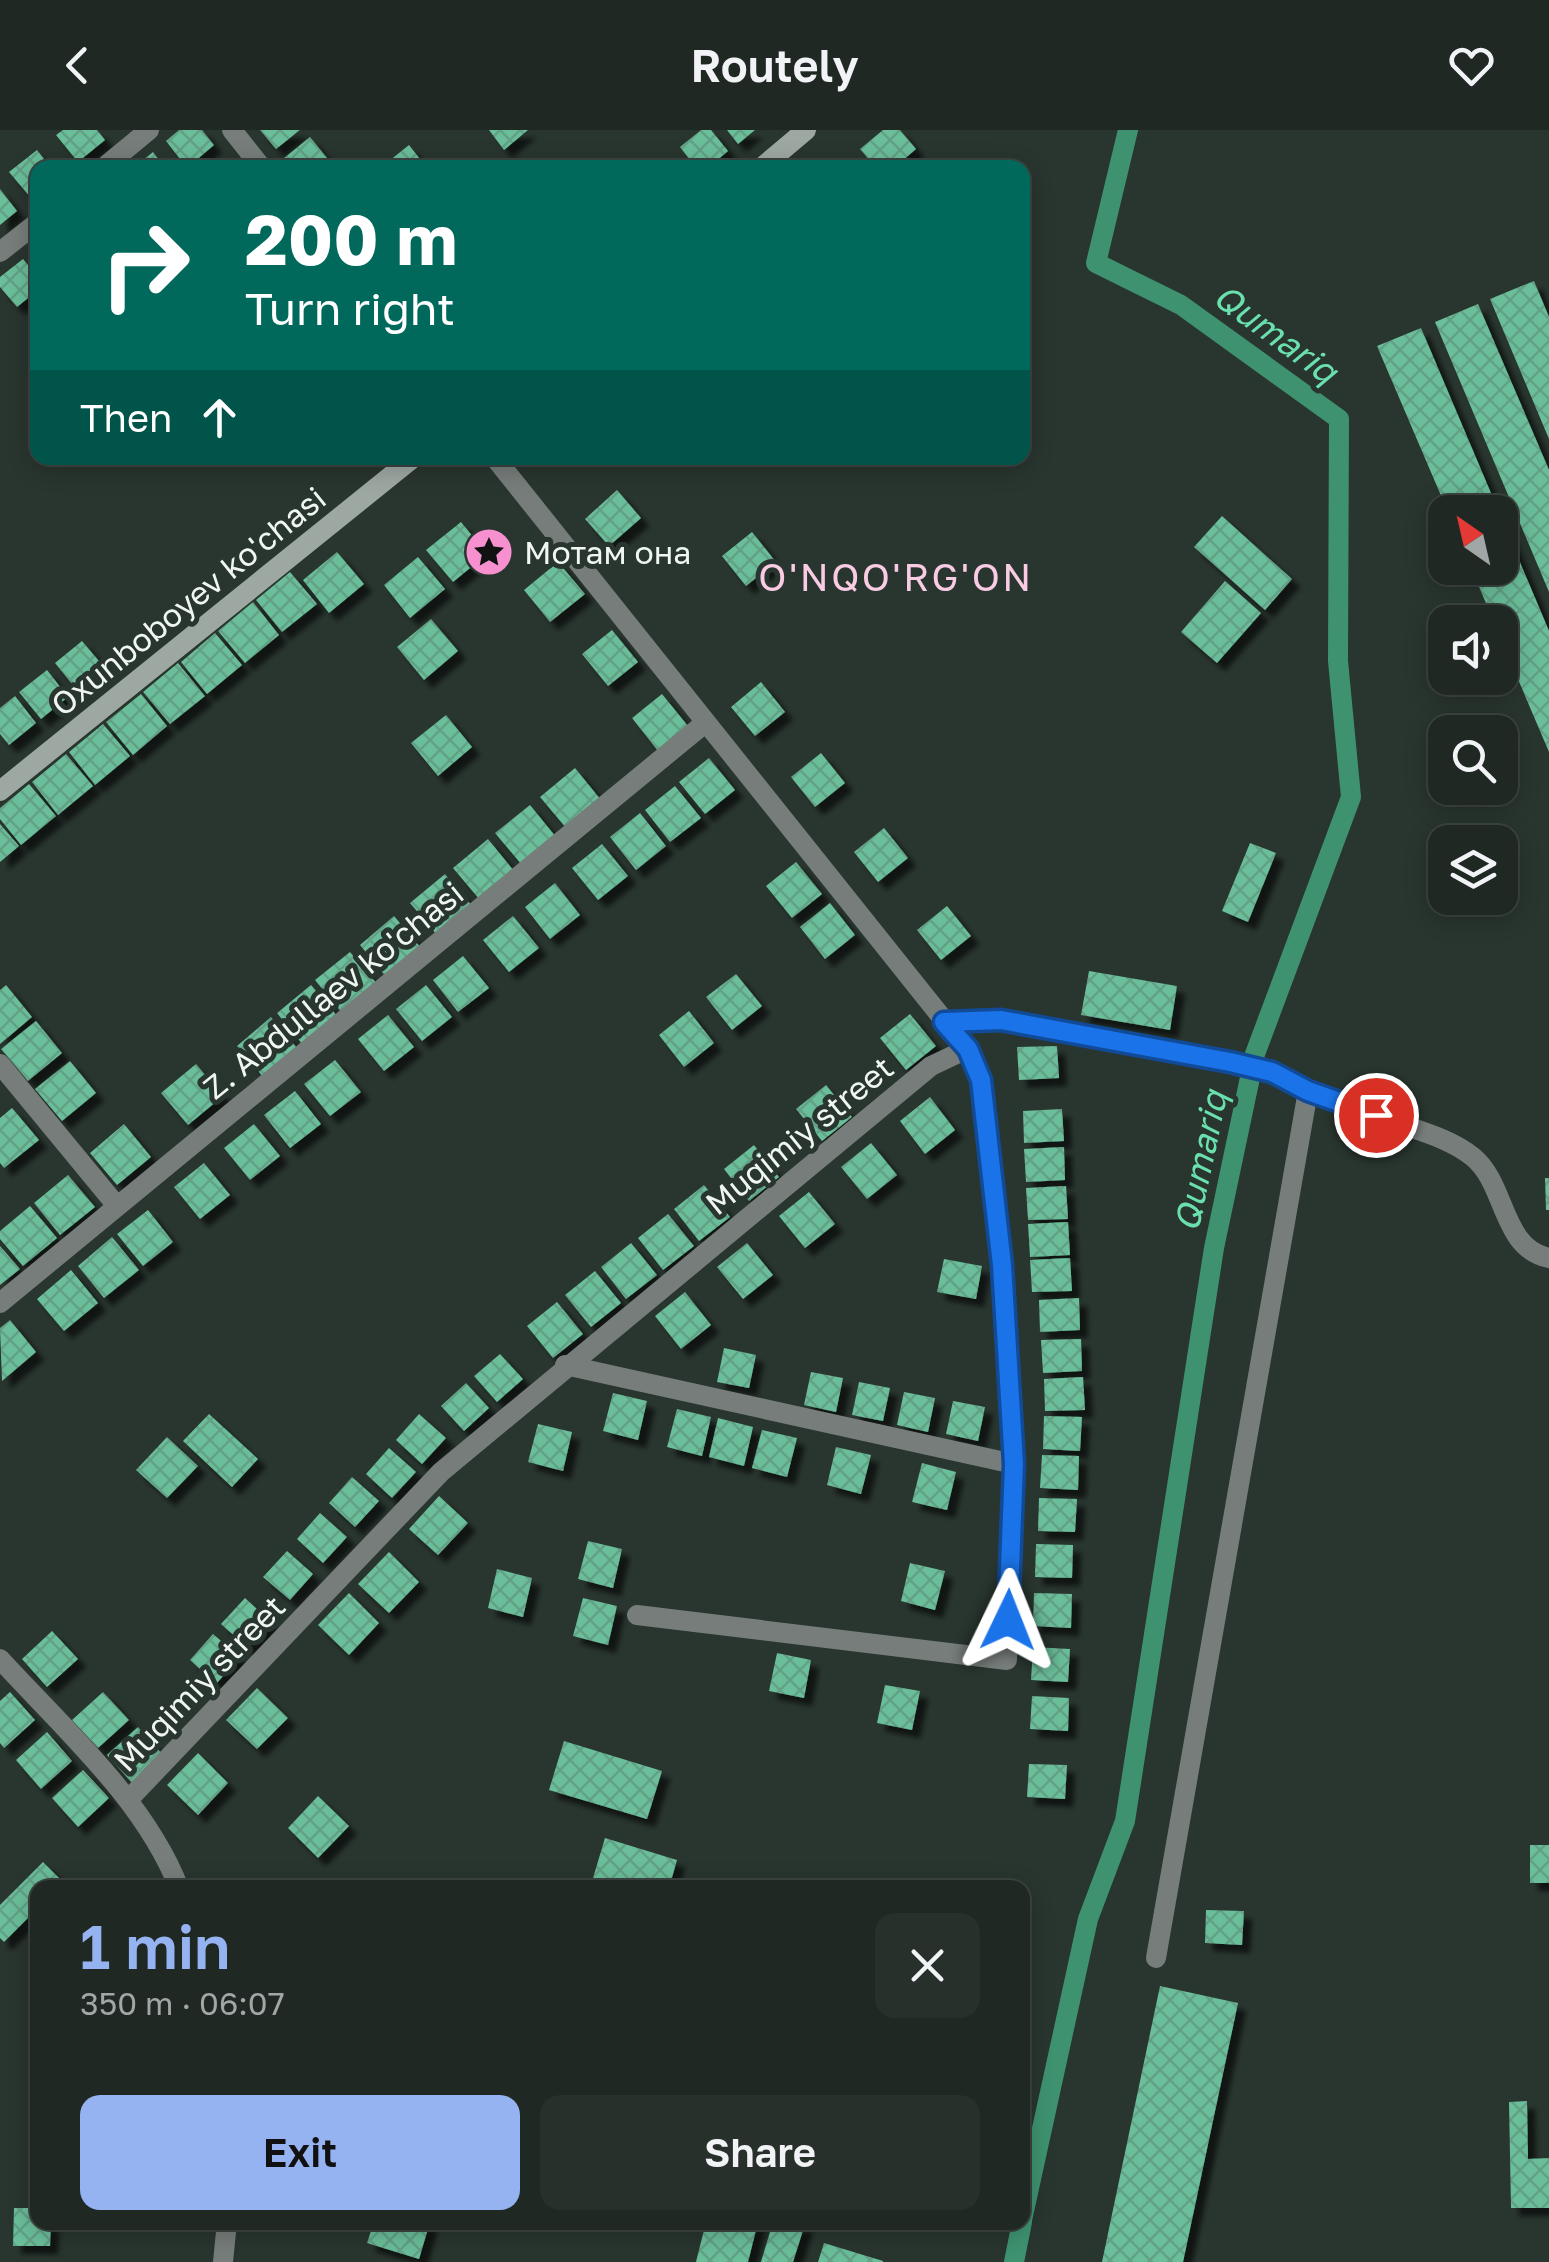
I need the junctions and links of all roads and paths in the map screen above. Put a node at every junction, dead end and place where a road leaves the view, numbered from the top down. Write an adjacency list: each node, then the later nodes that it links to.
1 (149, 130): 4 (street)
2 (232, 130): 5 (street)
3 (806, 130): 6 (main road)
4 (113, 160)
5 (256, 160)
6 (770, 160)
7 (30, 228): 8 (street)
8 (0, 252)
9 (404, 465): 12 (main road, Oxunboboyev ko'chasi)
10 (500, 465): 11 (street)
11 (704, 723): 13 (street); 17 (street, Z. Abdullaev ko'chasi)
12 (0, 791)
13 (944, 1022): 14 (street); 16 (street)
14 (968, 1049): 20 (street, Muqimiy street); 21 (street)
15 (0, 1064): 17 (street)
16 (1308, 1091): 18 (street); 26 (street)
17 (117, 1206): 19 (street, Z. Abdullaev ko'chasi)
18 (1549, 1258)
19 (0, 1303)
20 (565, 1366): 21 (street); 24 (street, Muqimiy street)
21 (1014, 1464): 22 (street)
22 (638, 1615)
23 (0, 1659): 24 (street)
24 (128, 1800): 25 (street)
25 (176, 1880)
26 (1156, 1958)
27 (227, 2230): 28 (street)
28 (224, 2262)

